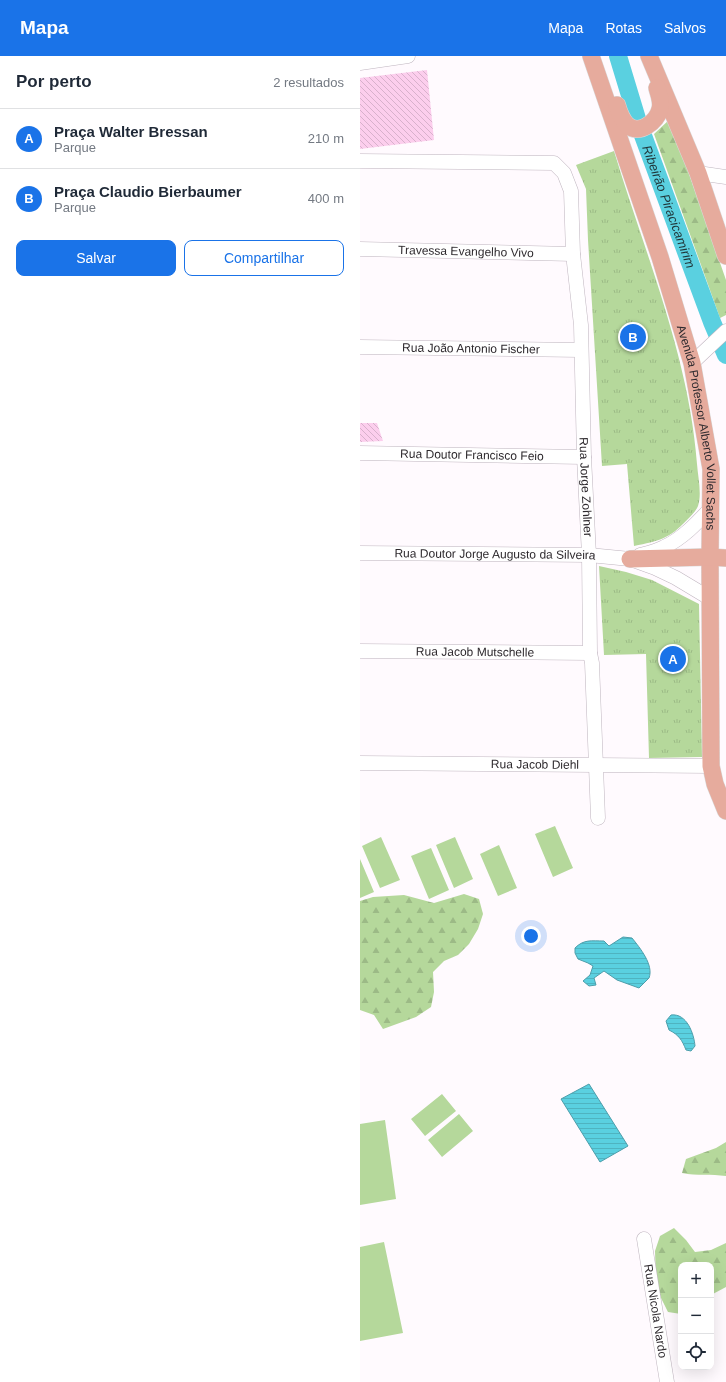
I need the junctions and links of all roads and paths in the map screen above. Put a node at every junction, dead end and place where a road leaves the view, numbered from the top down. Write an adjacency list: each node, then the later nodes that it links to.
1 (408, 56): 4 (street)
2 (591, 56): 3 (main road); 14 (main road, Avenida Professor Alberto Vollet Sachs)
3 (649, 56): 6 (main road)
4 (360, 63)
5 (360, 161): 9 (street, Rua Jorge Zohlner)
6 (698, 173): 7 (street); 10 (main road)
7 (726, 177)
8 (360, 249): 9 (street, Travessa Evangelho Vivo)
9 (573, 254): 13 (street, Rua Jorge Zohlner)
10 (726, 256)
11 (726, 331): 14 (street)
12 (360, 347): 13 (street, Rua João Antonio Fischer)
13 (581, 350): 16 (street, Rua Jorge Zohlner)
14 (697, 359): 17 (main road, Avenida Professor Alberto Vollet Sachs)
15 (360, 453): 16 (street, Rua Doutor Francisco Feio)
16 (584, 457): 19 (street, Rua Jorge Zohlner)
17 (710, 509): 20 (main road, Avenida Professor Alberto Vollet Sachs); 21 (street, Rua Doutor Jorge Augusto da Silveira)
18 (360, 553): 19 (street, Rua Doutor Jorge Augusto da Silveira)
19 (588, 555): 21 (street, Rua Doutor Jorge Augusto da Silveira); 24 (street, Rua Jorge Zohlner)
20 (718, 558): 21 (main road); 22 (main road, Avenida Professor Alberto Vollet Sachs)
21 (630, 559): 22 (street, Rua Doutor Jorge Augusto da Silveira)
22 (711, 599): 27 (main road, Avenida Professor Alberto Vollet Sachs)
23 (360, 651): 24 (street, Rua Jacob Mutschelle)
24 (590, 653): 26 (street, Rua Jorge Zohlner)
25 (360, 763): 26 (street, Rua Jacob Diehl)
26 (595, 765): 27 (street, Rua Jacob Diehl); 29 (street, Rua Jorge Zohlner)
27 (711, 766): 28 (main road, Avenida Professor Alberto Vollet Sachs)
28 (726, 811)
29 (598, 818)
30 (644, 1239): 31 (street, Rua Nicola Nardo)
31 (667, 1382)

